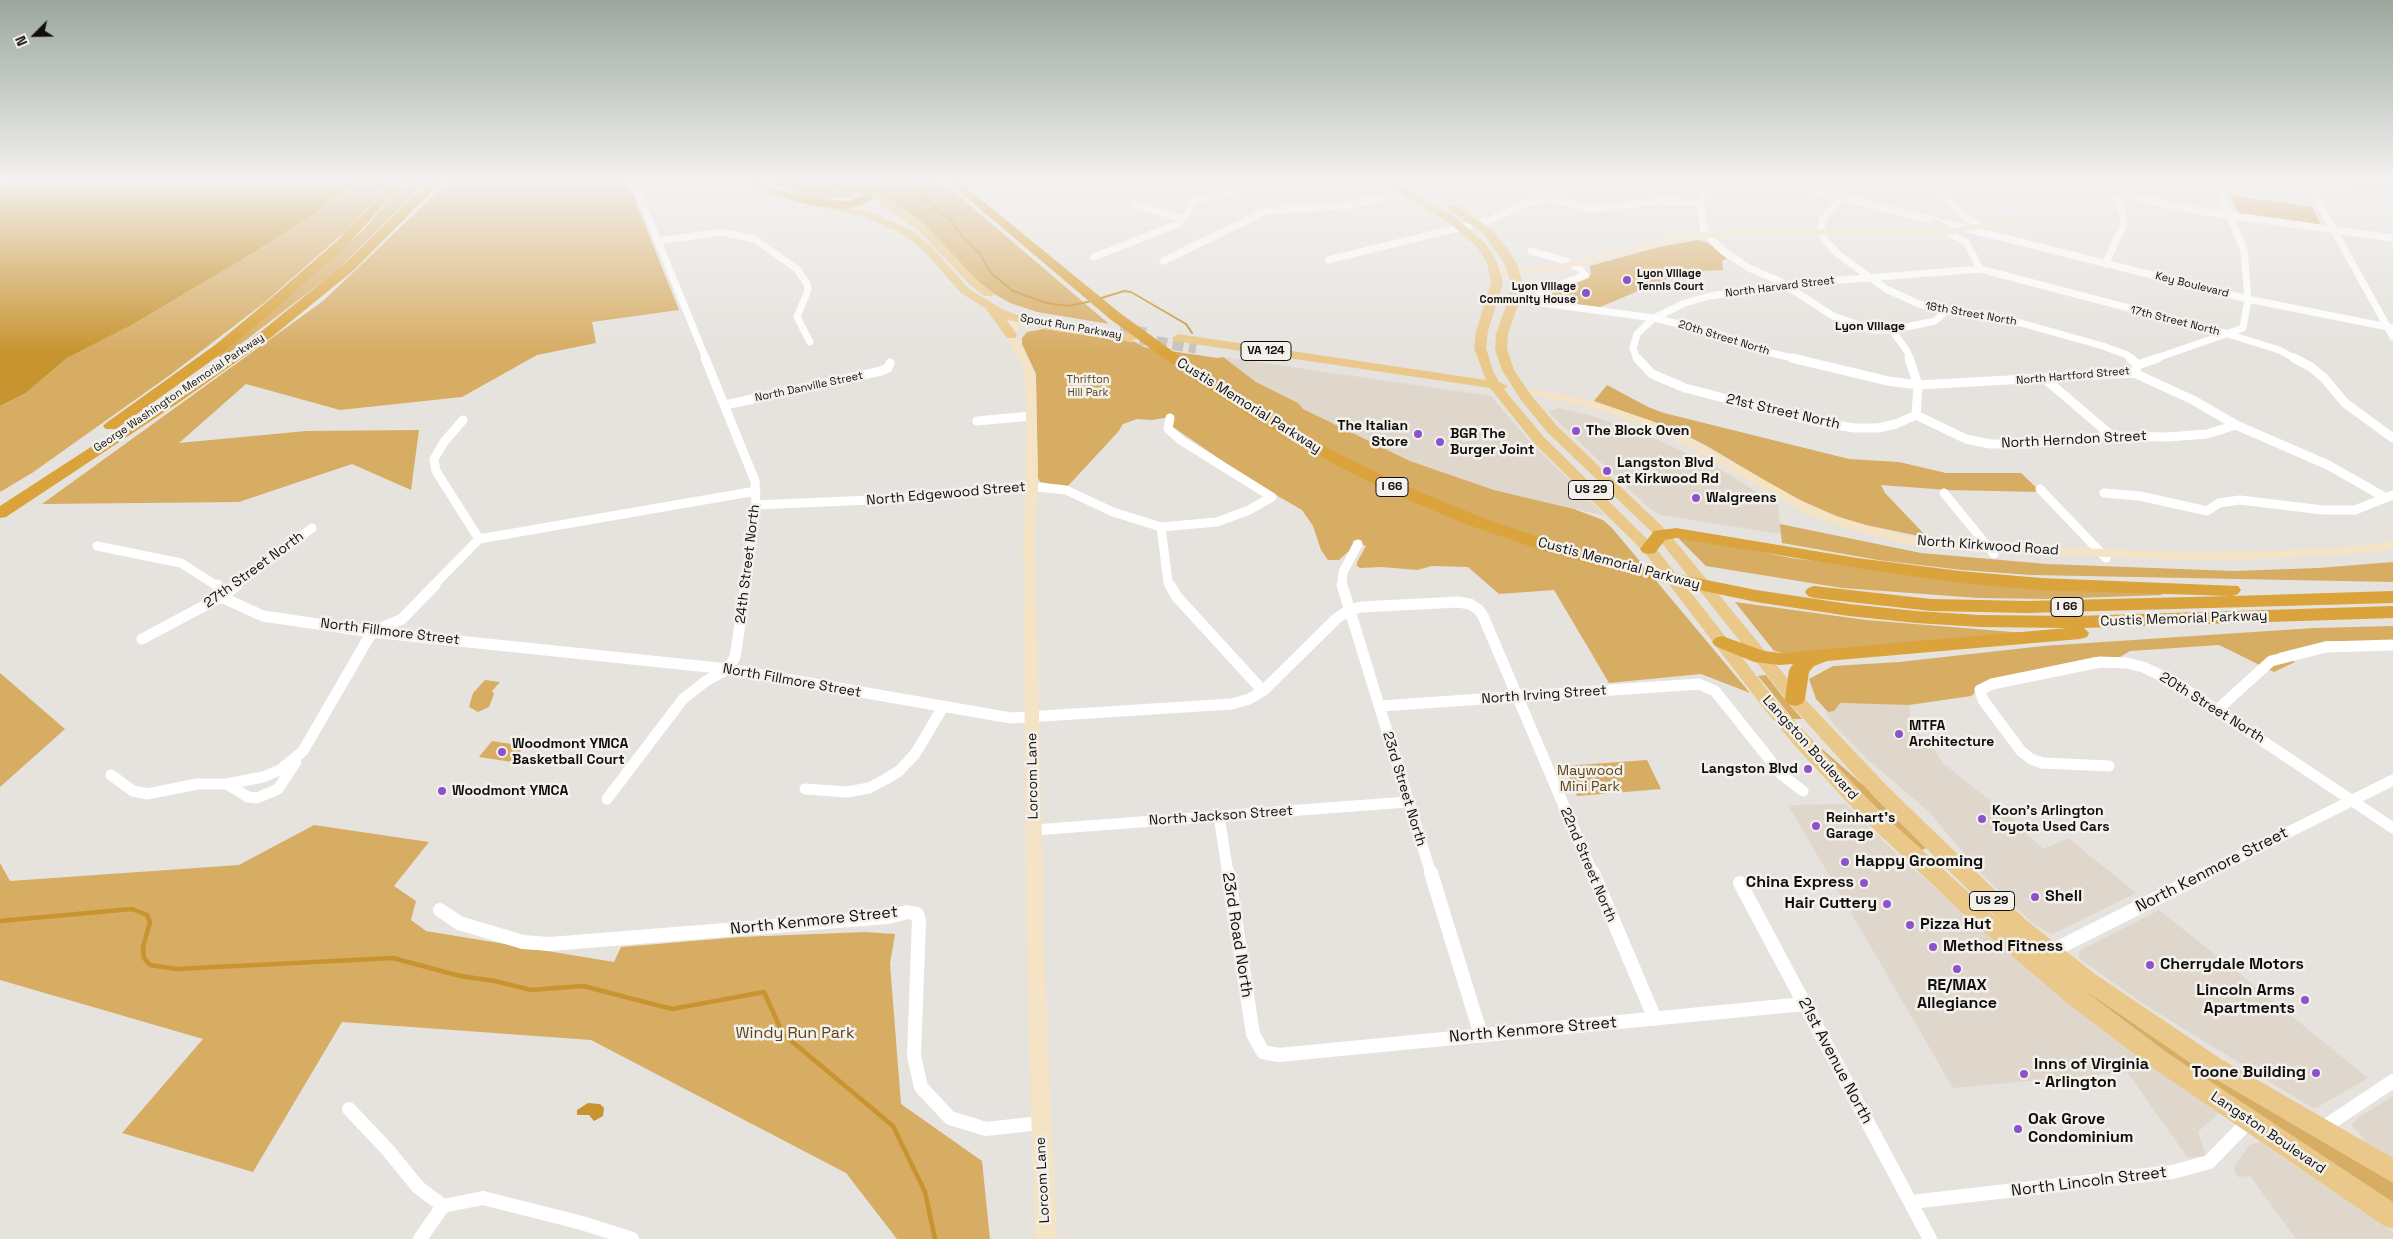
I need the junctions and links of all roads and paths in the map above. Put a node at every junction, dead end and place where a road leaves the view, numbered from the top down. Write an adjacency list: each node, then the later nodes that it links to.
1 (347, 238): 78 (highway, George Washington Memorial Parkway)
2 (379, 238): 80 (highway, George Washington Memorial Parkway)
3 (658, 238): 23 (street, 24th Street North)
4 (681, 238): 23 (street)
5 (748, 238): 51 (street)
6 (914, 238): 37 (main road, Spout Run Parkway)
7 (932, 238): 35 (main road, Spout Run Parkway)
8 (1020, 238): 97 (highway, Custis Memorial Parkway / I 66)
9 (1037, 238): 56 (highway, Custis Memorial Parkway / I 66)
10 (1143, 238): 25 (street)
11 (1213, 238): 27 (street)
12 (1419, 238): 26 (street)
13 (1473, 238): 32 (main road, Langston Boulevard / US 29)
14 (1492, 238): 31 (main road, Langston Boulevard / US 29)
15 (1687, 238): 29 (street)
16 (1709, 238): 34 (street)
17 (1823, 238): 33 (street, 18th Street North)
18 (1958, 238): 30 (street)
19 (2010, 238): 28 (street, Key Boulevard)
20 (2118, 238): 28 (street)
21 (2239, 238): 36 (street, North Hartford Street)
22 (2338, 238): 43 (street)
23 (659, 241): 63 (street, 24th Street North)
24 (1532, 251): 29 (street)
25 (1094, 257)
26 (1328, 260)
27 (1163, 261)
28 (2105, 264): 36 (street, Key Boulevard)
29 (1574, 265): 31 (street); 40 (street, 20th Street North)
30 (1980, 269): 33 (street, North Harvard Street); 46 (street, 17th Street North)
31 (1513, 270): 32 (street); 62 (main road, Langston Boulevard / US 29)
32 (1495, 272): 53 (main road, Langston Boulevard / US 29)
33 (1867, 277): 34 (street, North Harvard Street); 38 (street, 18th Street North)
34 (1786, 285): 40 (street, North Harvard Street); 45 (street)
35 (983, 291): 39 (main road); 41 (main road, Spout Run Parkway)
36 (2248, 299): 43 (street, Key Boulevard); 46 (street, North Hartford Street)
37 (984, 304): 39 (main road, Spout Run Parkway); 50 (main road)
38 (1946, 311): 45 (street); 55 (street, 18th Street North)
39 (1017, 318): 41 (main road); 42 (main road, Spout Run Parkway); 50 (street)
40 (1654, 318): 57 (street, North Harvard Street); 60 (street, 20th Street North)
41 (1077, 323): 44 (main road, Spout Run Parkway)
42 (1046, 325): 48 (main road, Spout Run Parkway); 50 (main road)
43 (2390, 328): 47 (street)
44 (1120, 329)
45 (1892, 330): 60 (street)
46 (2228, 334): 55 (street, North Hartford Street); 71 (street, 17th Street North)
47 (2393, 337)
48 (1131, 338)
49 (1178, 338): 58 (main road, VA 124)
50 (1013, 340): 65 (street, Lorcom Lane)
51 (810, 342)
52 (1196, 348): 61 (main road, VA 124)
53 (1481, 353): 58 (main road); 61 (main road, Langston Boulevard / US 29)
54 (890, 364): 63 (street, North Danville Street)
55 (2136, 369): 59 (street, North Hartford Street); 69 (street, 18th Street North)
56 (1211, 370): 92 (highway, Custis Memorial Parkway / I 66)
57 (1652, 374): 64 (street, 21st Street North)
58 (1450, 378): 61 (main road, VA 124)
59 (2045, 380): 60 (street, North Hartford Street); 70 (street)
60 (1918, 385): 64 (street)
61 (1497, 389): 62 (main road, VA 124); 88 (main road, Langston Boulevard / US 29)
62 (1522, 393): 83 (main road, Langston Boulevard / US 29); 89 (street, North Kirkwood Road)
63 (725, 405): 74 (street, 24th Street North)
64 (1916, 415): 70 (street, North Herndon Street)
65 (1031, 416): 68 (street); 72 (street, Lorcom Lane)
66 (1170, 418): 81 (street, North Edgewood Street)
67 (463, 420): 84 (street)
68 (977, 421)
69 (2236, 425): 70 (street, North Herndon Street); 77 (street, 18th Street North)
70 (2112, 436)
71 (2393, 438)
72 (1032, 486): 79 (street, North Edgewood Street); 81 (street, North Edgewood Street); 111 (street, Lorcom Lane)
73 (2040, 489): 91 (street)
74 (756, 491): 79 (street, 24th Street North); 84 (street)
75 (1944, 493): 89 (street)
76 (2104, 493): 77 (street)
77 (2389, 496)
78 (0, 500)
79 (756, 505): 104 (street, 24th Street North)
80 (0, 513)
81 (1161, 527): 105 (street)
82 (312, 528): 93 (street, 27th Street North)
83 (1662, 534): 88 (highway); 92 (highway); 103 (main road, Langston Boulevard / US 29)
84 (479, 539): 98 (street)
85 (1358, 544): 95 (street, 23rd Street North)
86 (2393, 545): 91 (street, North Kirkwood Road)
87 (97, 546): 93 (street, North Fillmore Street)
88 (1649, 549): 100 (main road, Langston Boulevard / US 29)
89 (1992, 551): 91 (street, North Kirkwood Road)
90 (2393, 552): 91 (street, North Kirkwood Road)
91 (2104, 556)
92 (2393, 596)
93 (221, 597): 98 (street, North Fillmore Street); 99 (street, 27th Street North)
94 (1470, 604): 95 (street, North Fillmore Street); 106 (street, 22nd Street North)
95 (1349, 610): 105 (street, North Fillmore Street); 108 (street, 23rd Street North)
96 (2393, 612): 97 (highway, Custis Memorial Parkway / I 66)
97 (2278, 615): 102 (highway)
98 (372, 632): 104 (street, North Fillmore Street); 114 (street)
99 (142, 639)
100 (1722, 642): 103 (highway); 112 (main road, Langston Boulevard / US 29)
101 (2393, 645): 110 (street)
102 (1831, 655): 103 (highway); 107 (highway)
103 (1761, 657): 107 (main road, Langston Boulevard / US 29)
104 (728, 669): 109 (street, North Fillmore Street); 121 (street)
105 (1263, 691): 111 (street, North Fillmore Street)
106 (1516, 697): 108 (street, North Irving Street); 120 (street, North Irving Street); 131 (street, 22nd Street North)
107 (1795, 699): 113 (main road, Langston Boulevard / US 29)
108 (1380, 706): 123 (street, 23rd Street North)
109 (943, 707): 111 (street, North Fillmore Street); 119 (street)
110 (2217, 710): 115 (street, 20th Street North); 122 (street, 20th Street North)
111 (1032, 718): 126 (street, Lorcom Lane)
112 (1786, 723): 113 (main road); 129 (main road, Langston Boulevard / US 29)
113 (1818, 725): 129 (main road, Langston Boulevard / US 29)
114 (303, 751): 118 (street); 118 (street)
115 (2109, 766)
116 (111, 774): 118 (street)
117 (2393, 780): 122 (street, North Kenmore Street)
118 (228, 784)
119 (806, 789)
120 (1803, 791)
121 (607, 799)
122 (2352, 800): 125 (street, 20th Street North); 129 (street, North Kenmore Street)
123 (1407, 802): 124 (street, North Jackson Street); 132 (street, 23rd Street North)
124 (1219, 816): 126 (street, North Jackson Street); 133 (street, 23rd Road North)
125 (2393, 828)
126 (1034, 830): 137 (street, Lorcom Lane)
127 (1740, 883): 130 (street, 21st Avenue North)
128 (440, 910): 137 (street, North Kenmore Street)
129 (2041, 956): 136 (main road, Langston Boulevard / US 29); 138 (main road, Langston Boulevard / US 29)
130 (1804, 1004): 131 (street, North Kenmore Street); 140 (street, 21st Avenue North)
131 (1655, 1019): 132 (street, North Kenmore Street)
132 (1481, 1035): 133 (street, North Kenmore Street)
133 (1263, 1052)
134 (2393, 1081): 138 (street)
135 (349, 1109): 141 (street)
136 (2249, 1121): 140 (street, North Lincoln Street); 142 (main road, Langston Boulevard / US 29)
137 (1040, 1123): 145 (street, Lorcom Lane)
138 (2320, 1129): 139 (main road, Langston Boulevard / US 29)
139 (2393, 1171)
140 (1911, 1202): 146 (street, 21st Avenue North)
141 (443, 1206): 143 (street); 144 (street)
142 (2393, 1217)
143 (420, 1239)
144 (632, 1239)
145 (1046, 1239)
146 (1930, 1239)

